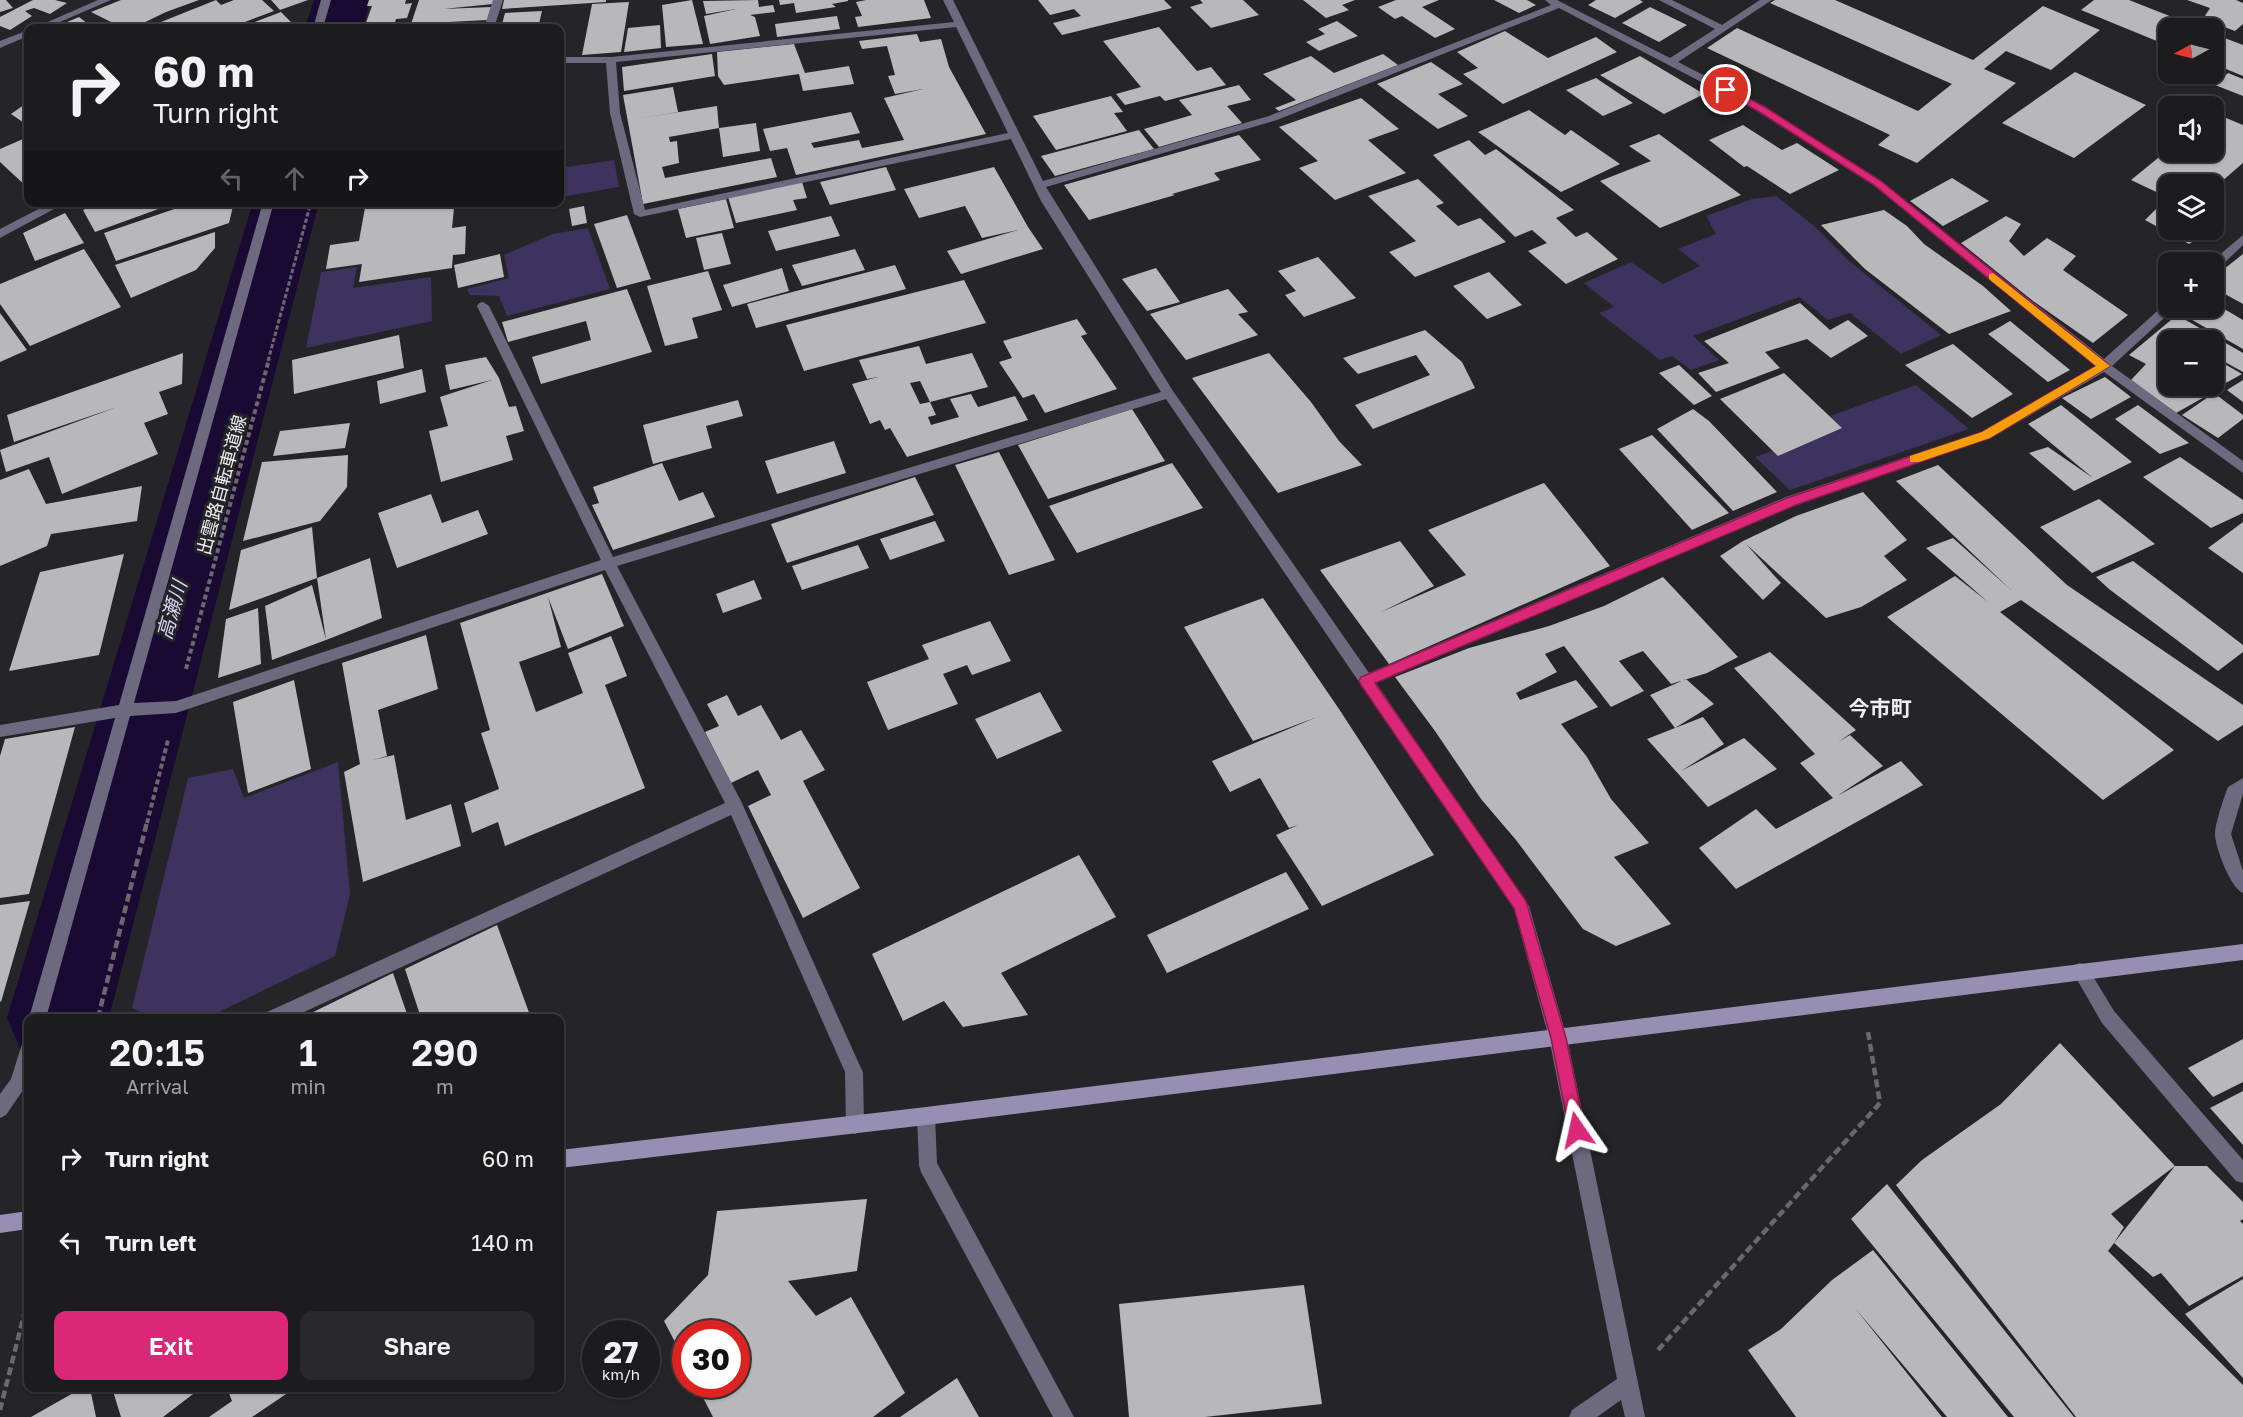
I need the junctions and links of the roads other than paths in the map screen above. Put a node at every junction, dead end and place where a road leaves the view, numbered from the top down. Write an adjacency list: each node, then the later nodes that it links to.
1 (106, 0): 8 (street)
2 (326, 0): 9 (street)
3 (498, 0): 10 (street)
4 (948, 0): 11 (street)
5 (1664, 0): 12 (street)
6 (1767, 0): 12 (street)
7 (1554, 2): 17 (street); 19 (street)
8 (49, 24)
9 (319, 24)
10 (490, 24)
11 (959, 24): 16 (street); 18 (street)
12 (1723, 29): 17 (street)
13 (24, 35): 14 (street)
14 (0, 45)
15 (564, 60): 16 (street)
16 (611, 60): 18 (street)
17 (1672, 61): 27 (street)
18 (1015, 135): 19 (street)
19 (1040, 185): 28 (street)
20 (52, 207): 22 (street)
21 (268, 207): 32 (street)
22 (0, 234)
23 (2243, 239): 24 (street)
24 (2224, 257)
25 (483, 306): 30 (street)
26 (2158, 317): 27 (street)
27 (2104, 366): 29 (street); 31 (street)
28 (1169, 394): 30 (street); 31 (street)
29 (2243, 468)
30 (609, 562): 32 (street); 35 (street)
31 (1366, 681): 41 (street)
32 (124, 710): 33 (street); 39 (street)
33 (0, 731)
34 (2243, 785): 36 (street)
35 (735, 806): 40 (street); 45 (street)
36 (2243, 886)
37 (2243, 952): 38 (street)
38 (2080, 971): 41 (street); 47 (street)
39 (38, 1014)
40 (282, 1014)
41 (1558, 1038): 44 (street); 50 (street)
42 (24, 1069): 43 (street)
43 (0, 1109)
44 (926, 1116): 45 (street); 51 (street)
45 (855, 1125): 46 (street)
46 (564, 1159)
47 (2243, 1174)
48 (24, 1221): 49 (street)
49 (0, 1224)
50 (1627, 1384): 52 (street); 53 (street)
51 (1064, 1417)
52 (1579, 1417)
53 (1635, 1417)

